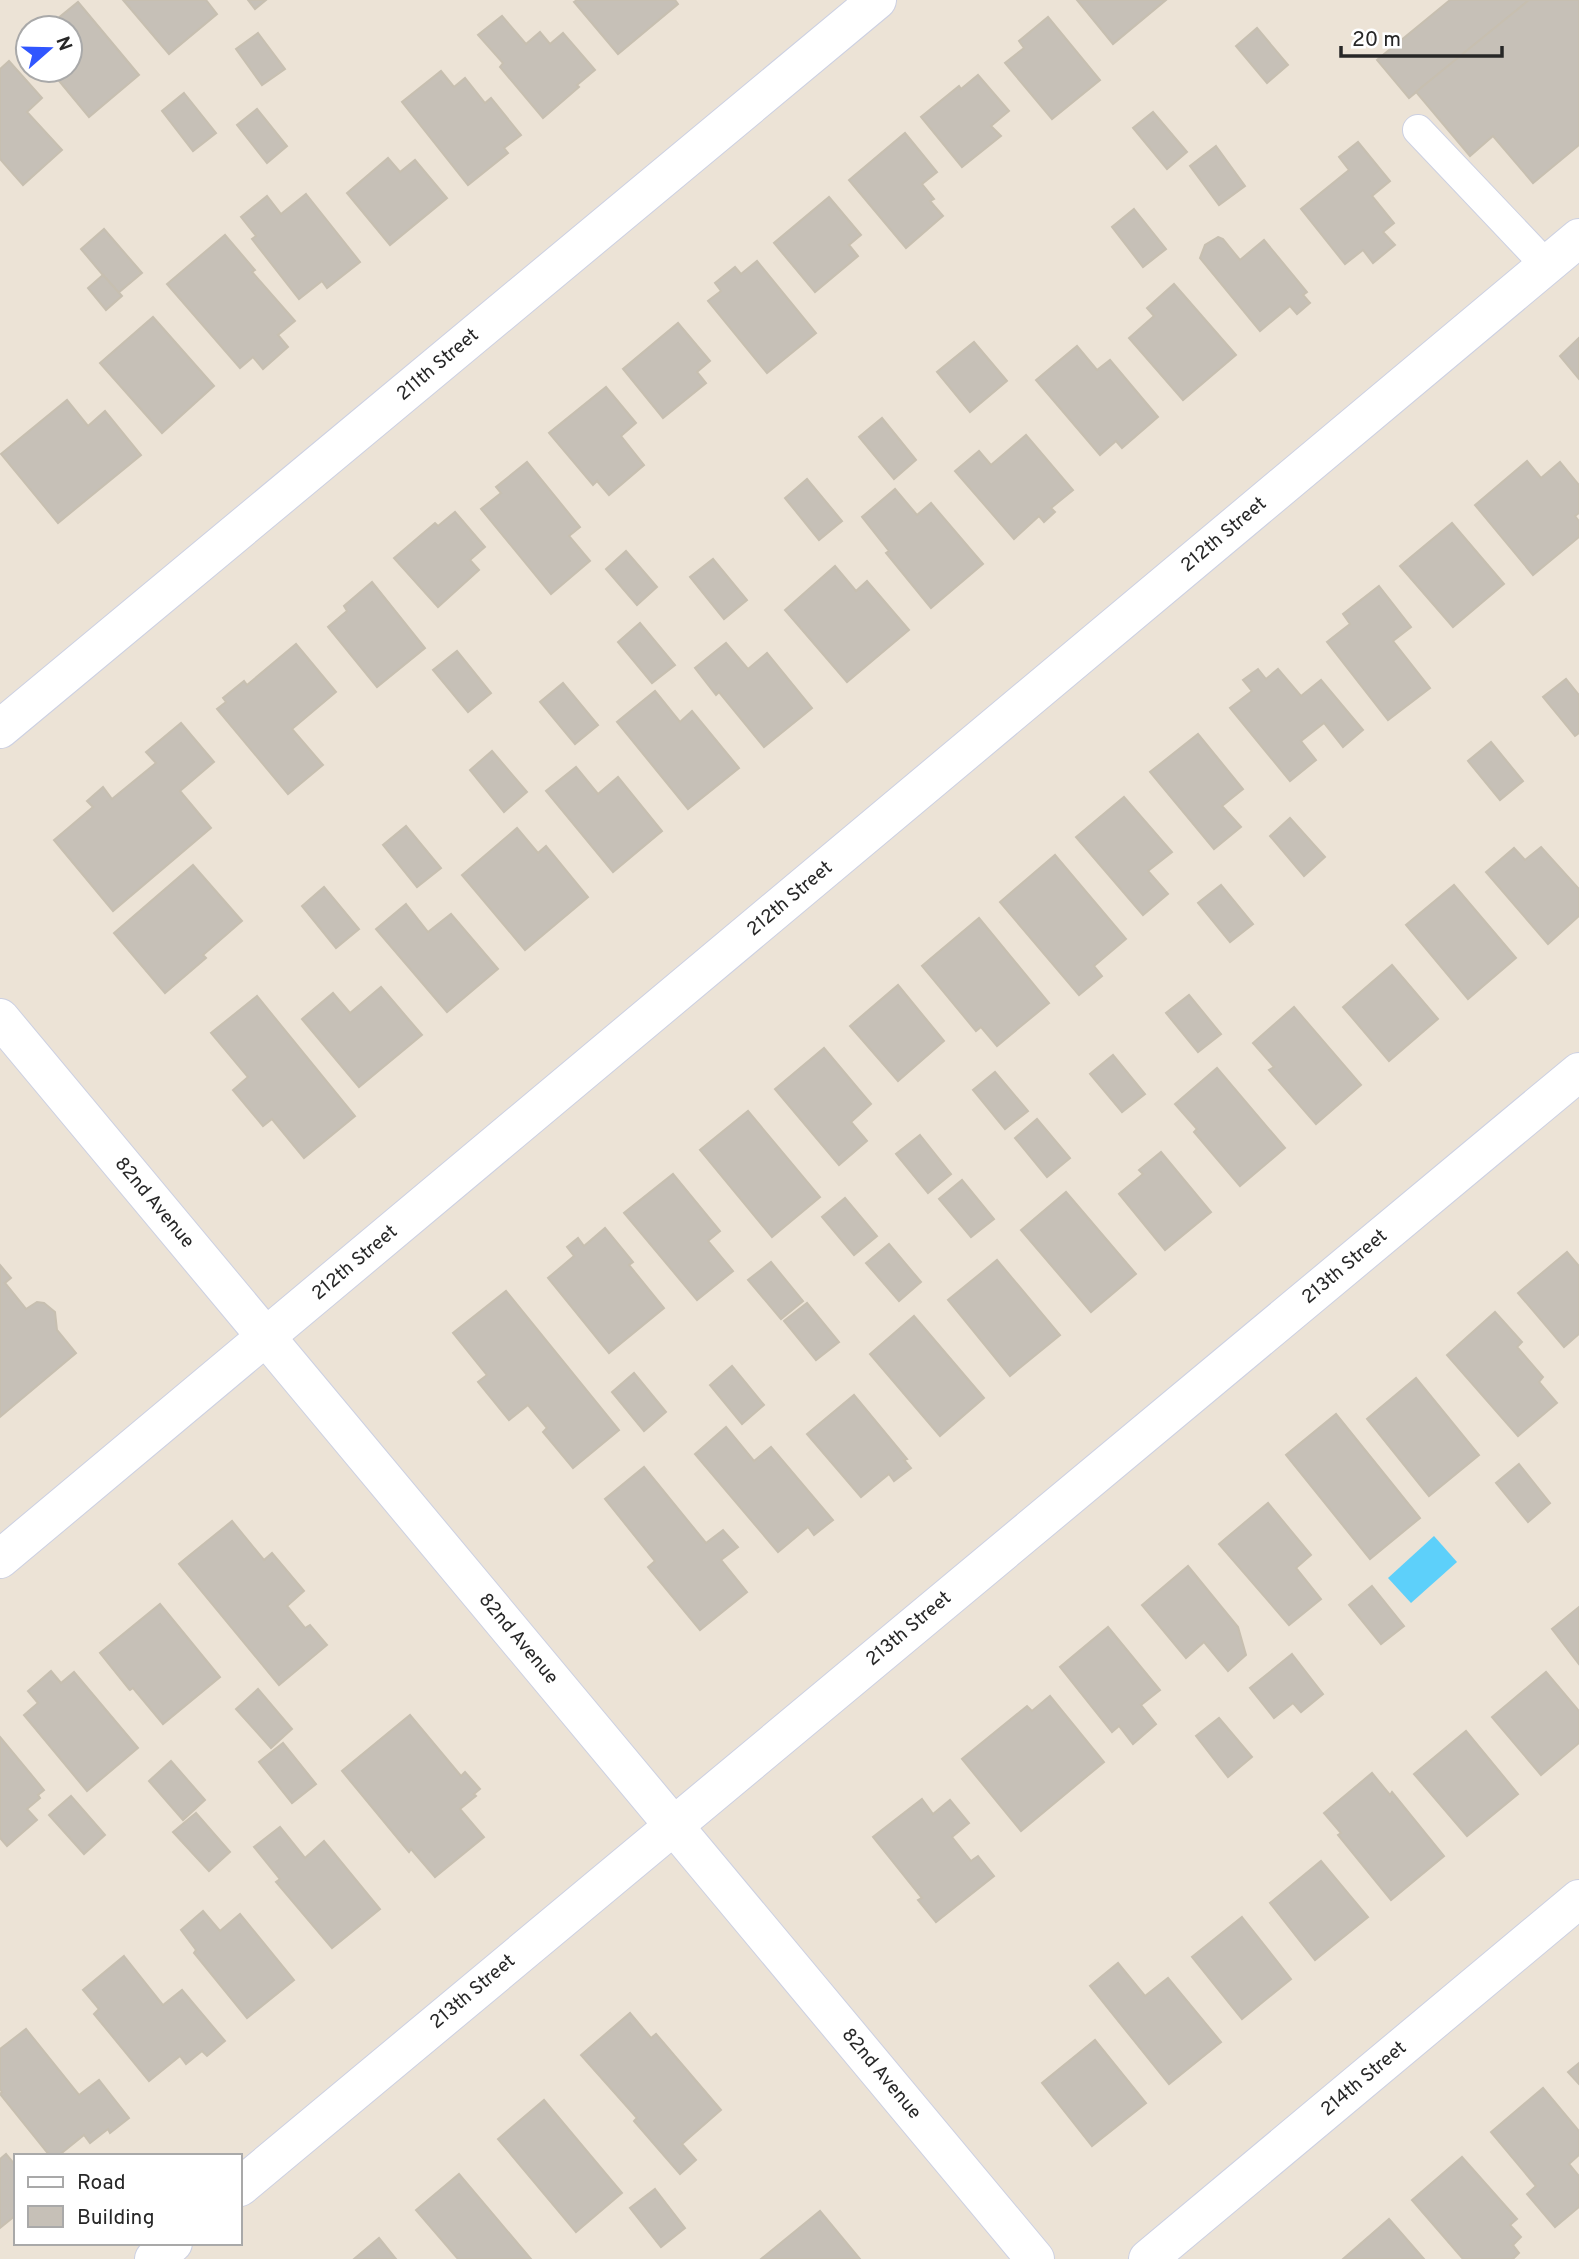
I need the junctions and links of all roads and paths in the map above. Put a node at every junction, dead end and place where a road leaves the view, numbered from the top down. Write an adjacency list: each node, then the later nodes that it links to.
1 (877, 0): 5 (street, 211th Street)
2 (1418, 130): 4 (lane)
3 (1579, 238): 4 (street, 212th Street)
4 (1546, 265): 8 (street, 212th Street)
5 (0, 729)
6 (0, 1018): 8 (street, 82nd Avenue)
7 (1579, 1072): 10 (street, 213th Street)
8 (266, 1337): 9 (street, 212th Street); 10 (street, 82nd Avenue)
9 (0, 1559)
10 (673, 1825): 12 (street, 213th Street); 15 (street, 82nd Avenue)
11 (1579, 1899): 16 (street, 214th Street)
12 (242, 2185)
13 (171, 2245): 14 (street)
14 (154, 2259)
15 (1035, 2259)
16 (1148, 2259)

